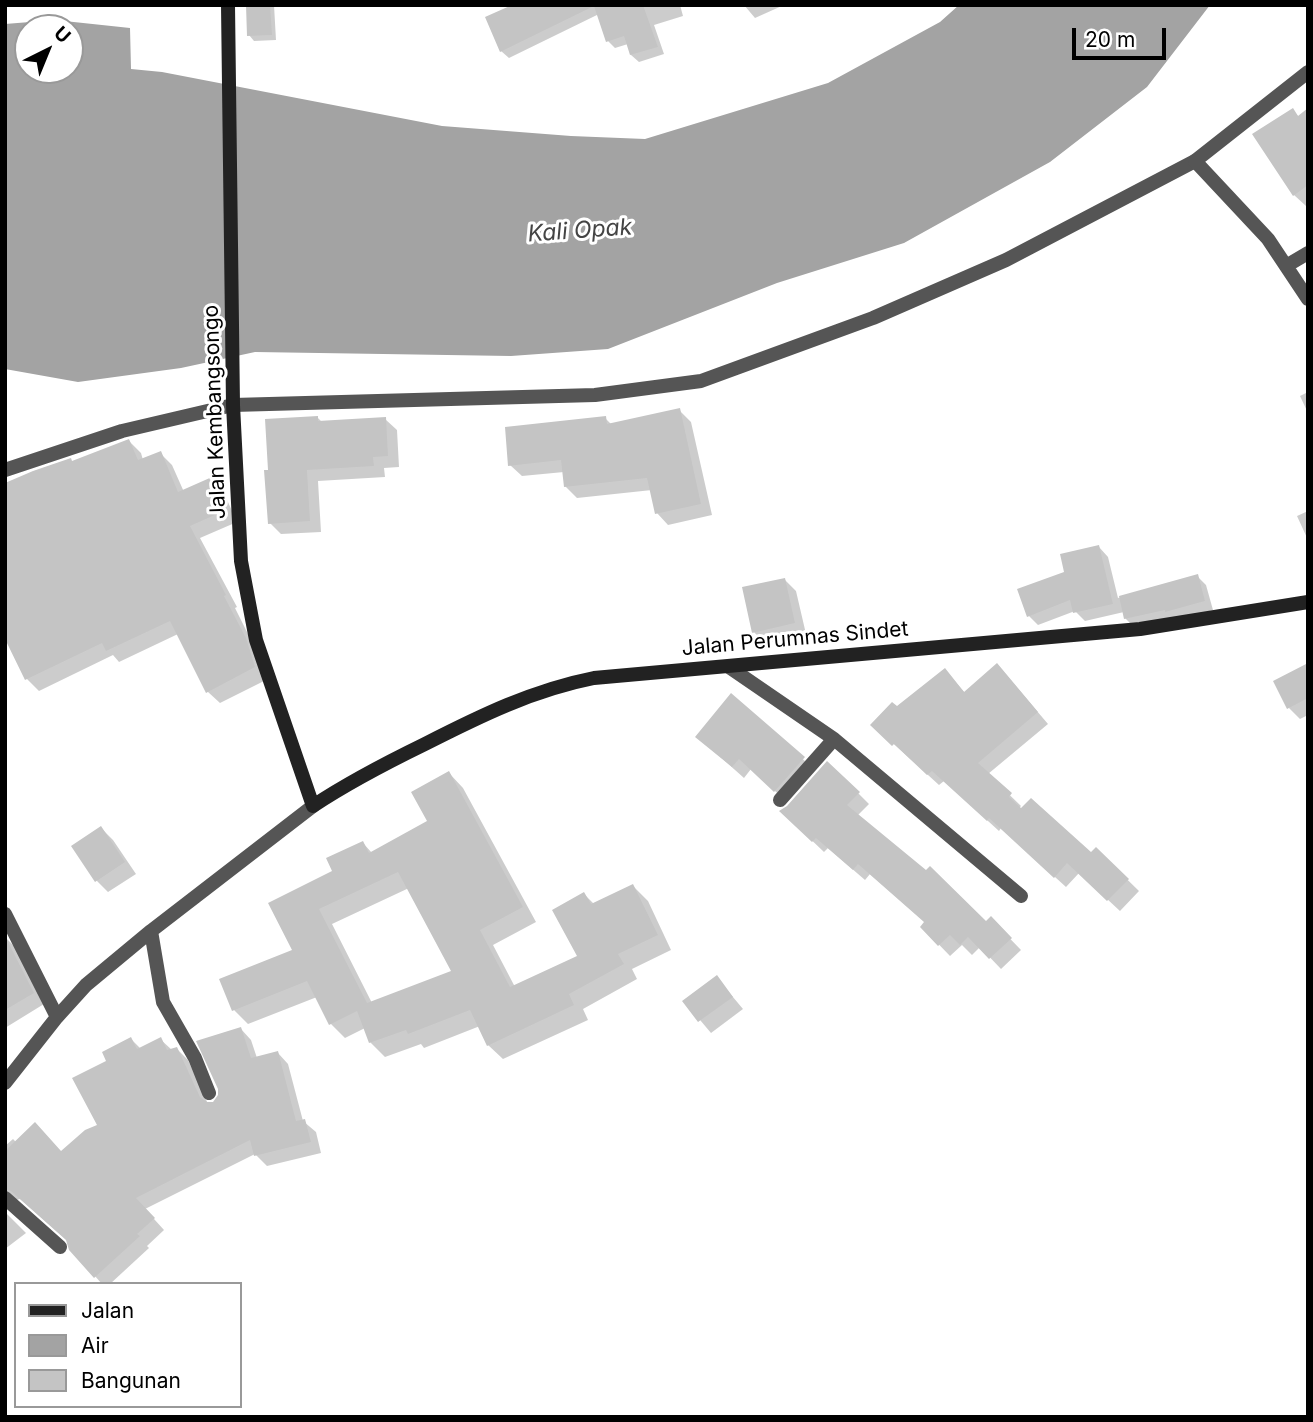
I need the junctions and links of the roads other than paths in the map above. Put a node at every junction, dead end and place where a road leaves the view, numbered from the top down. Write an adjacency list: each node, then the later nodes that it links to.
1 (228, 5): 7 (street, Jalan Kembangsongo)
2 (1308, 72): 3 (street)
3 (1195, 161): 5 (street); 7 (street)
4 (1308, 253): 5 (street)
5 (1286, 266): 6 (street)
6 (1308, 299)
7 (233, 401): 8 (street); 13 (street, Jalan Kembangsongo)
8 (5, 470)
9 (1308, 602): 10 (street, Jalan Perumnas Sindet)
10 (729, 667): 11 (street); 13 (street, Jalan Perumnas Sindet)
11 (834, 739): 12 (street); 14 (street)
12 (780, 800)
13 (313, 806): 16 (street)
14 (1021, 896)
15 (5, 914): 17 (street)
16 (151, 931): 17 (street); 19 (street)
17 (57, 1017): 18 (street)
18 (5, 1083)
19 (209, 1093)
20 (5, 1198): 21 (street)
21 (60, 1247)

